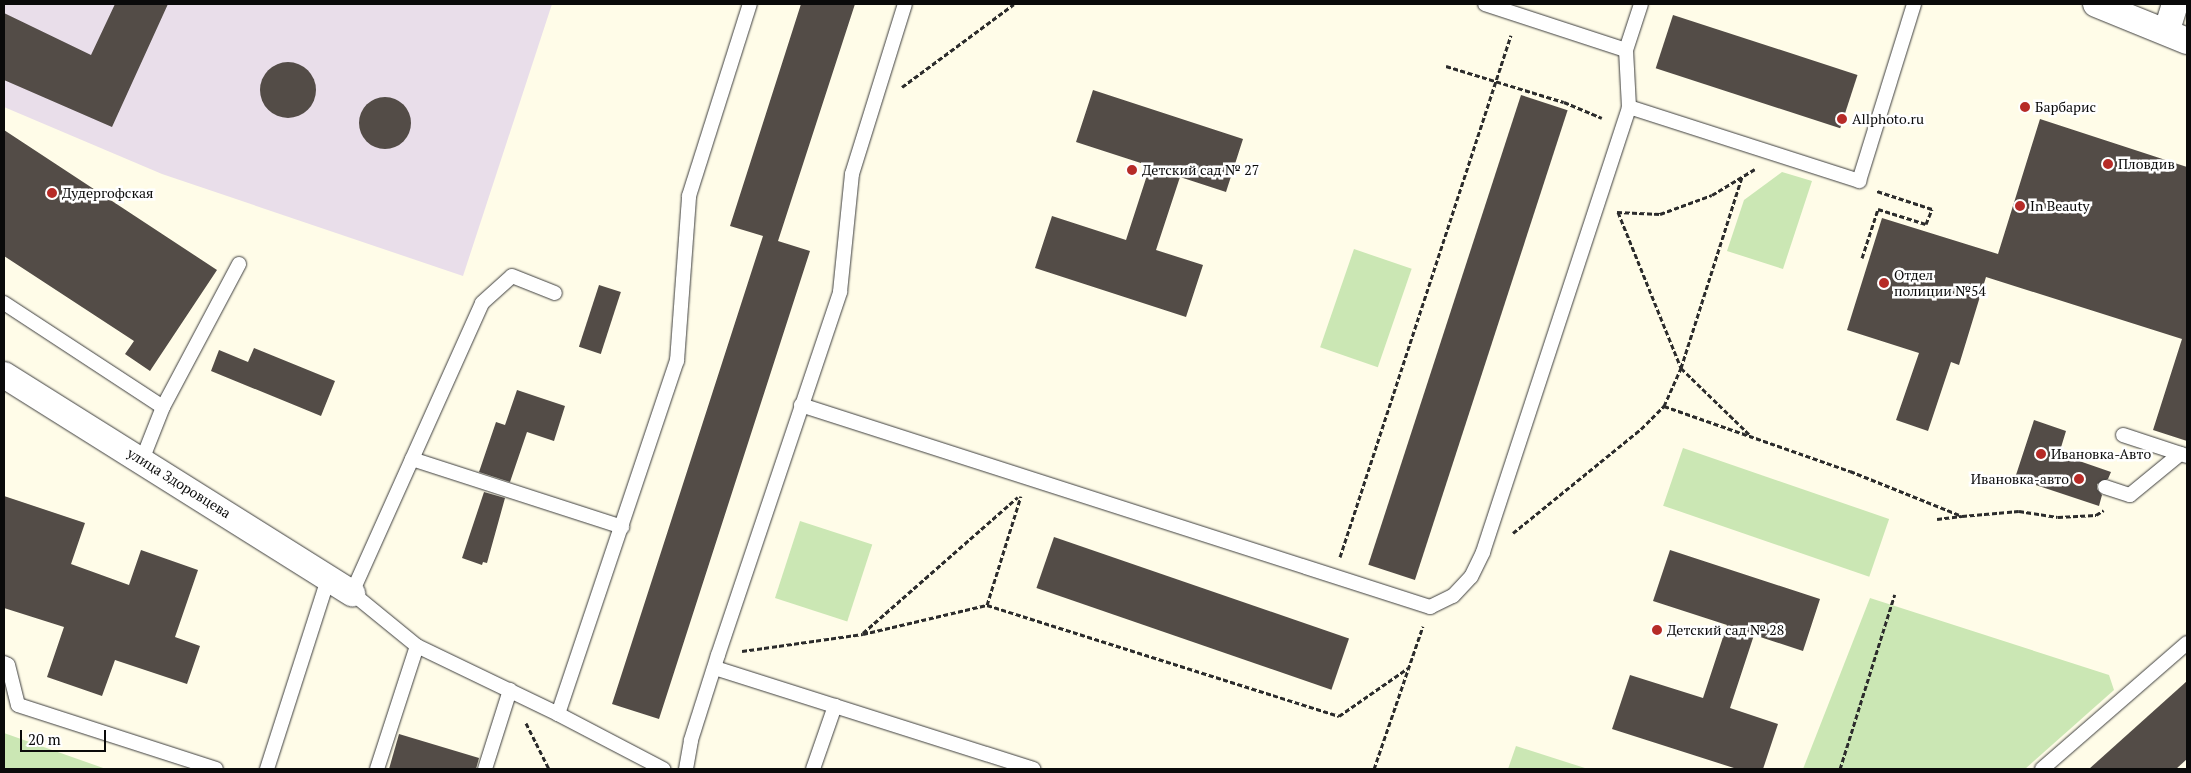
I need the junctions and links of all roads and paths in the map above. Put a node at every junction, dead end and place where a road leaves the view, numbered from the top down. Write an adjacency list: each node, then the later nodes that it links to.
1 (750, 4): 40 (lane)
2 (904, 4): 15 (lane)
3 (1014, 4): 15 (path)
4 (1485, 4): 9 (lane)
5 (1640, 4): 11 (lane)
6 (1914, 4): 17 (lane)
7 (2096, 4): 10 (street)
8 (2175, 4): 10 (street)
9 (1518, 15): 11 (lane); 13 (path)
10 (2177, 36)
11 (1626, 50): 14 (lane)
12 (1446, 66): 13 (path)
13 (1496, 82): 16 (path); 42 (path)
14 (1629, 107): 16 (lane); 17 (lane)
15 (872, 110): 28 (lane)
16 (1622, 127): 20 (lane)
17 (1779, 155): 18 (path)
18 (1742, 177): 21 (path); 26 (path)
19 (1871, 189): 22 (path)
20 (1594, 212): 21 (path); 41 (lane)
21 (1618, 212): 26 (path)
22 (1862, 258)
23 (239, 264): 30 (lane)
24 (555, 294): 34 (lane)
25 (4, 303): 30 (lane)
26 (1681, 368): 29 (path); 32 (path)
27 (4, 375): 35 (street, улица Здоровцева)
28 (801, 405): 42 (lane); 51 (lane)
29 (1664, 406): 32 (path); 41 (path)
30 (163, 407): 35 (lane)
31 (2123, 436): 33 (lane)
32 (1753, 438): 38 (path)
33 (2184, 455): 37 (lane)
34 (412, 459): 40 (lane); 44 (lane)
35 (142, 460): 43 (street, улица Здоровцева)
36 (2105, 487): 37 (lane)
37 (2130, 495): 38 (path)
38 (1962, 516): 39 (path)
39 (1936, 519)
40 (622, 527): 56 (lane)
41 (1483, 552): 47 (lane)
42 (1334, 574): 47 (lane)
43 (329, 576): 44 (street, улица Здоровцева); 58 (lane)
44 (354, 590): 50 (lane)
45 (1895, 594): 67 (path)
46 (987, 606): 48 (path); 48 (path); 53 (path)
47 (1430, 606): 53 (path)
48 (863, 634): 51 (path)
49 (2187, 643): 68 (lane)
50 (417, 646): 54 (lane); 59 (lane)
51 (716, 661): 55 (lane); 63 (lane)
52 (4, 663): 57 (lane)
53 (1408, 668): 66 (path)
54 (510, 690): 56 (lane); 60 (lane); 61 (path)
55 (836, 706): 64 (lane); 65 (lane)
56 (558, 714): 62 (lane)
57 (216, 769)
58 (267, 769)
59 (377, 769)
60 (485, 769)
61 (549, 769)
62 (663, 769)
63 (686, 769)
64 (813, 769)
65 (1033, 769)
66 (1374, 769)
67 (1840, 769)
68 (2042, 769)

